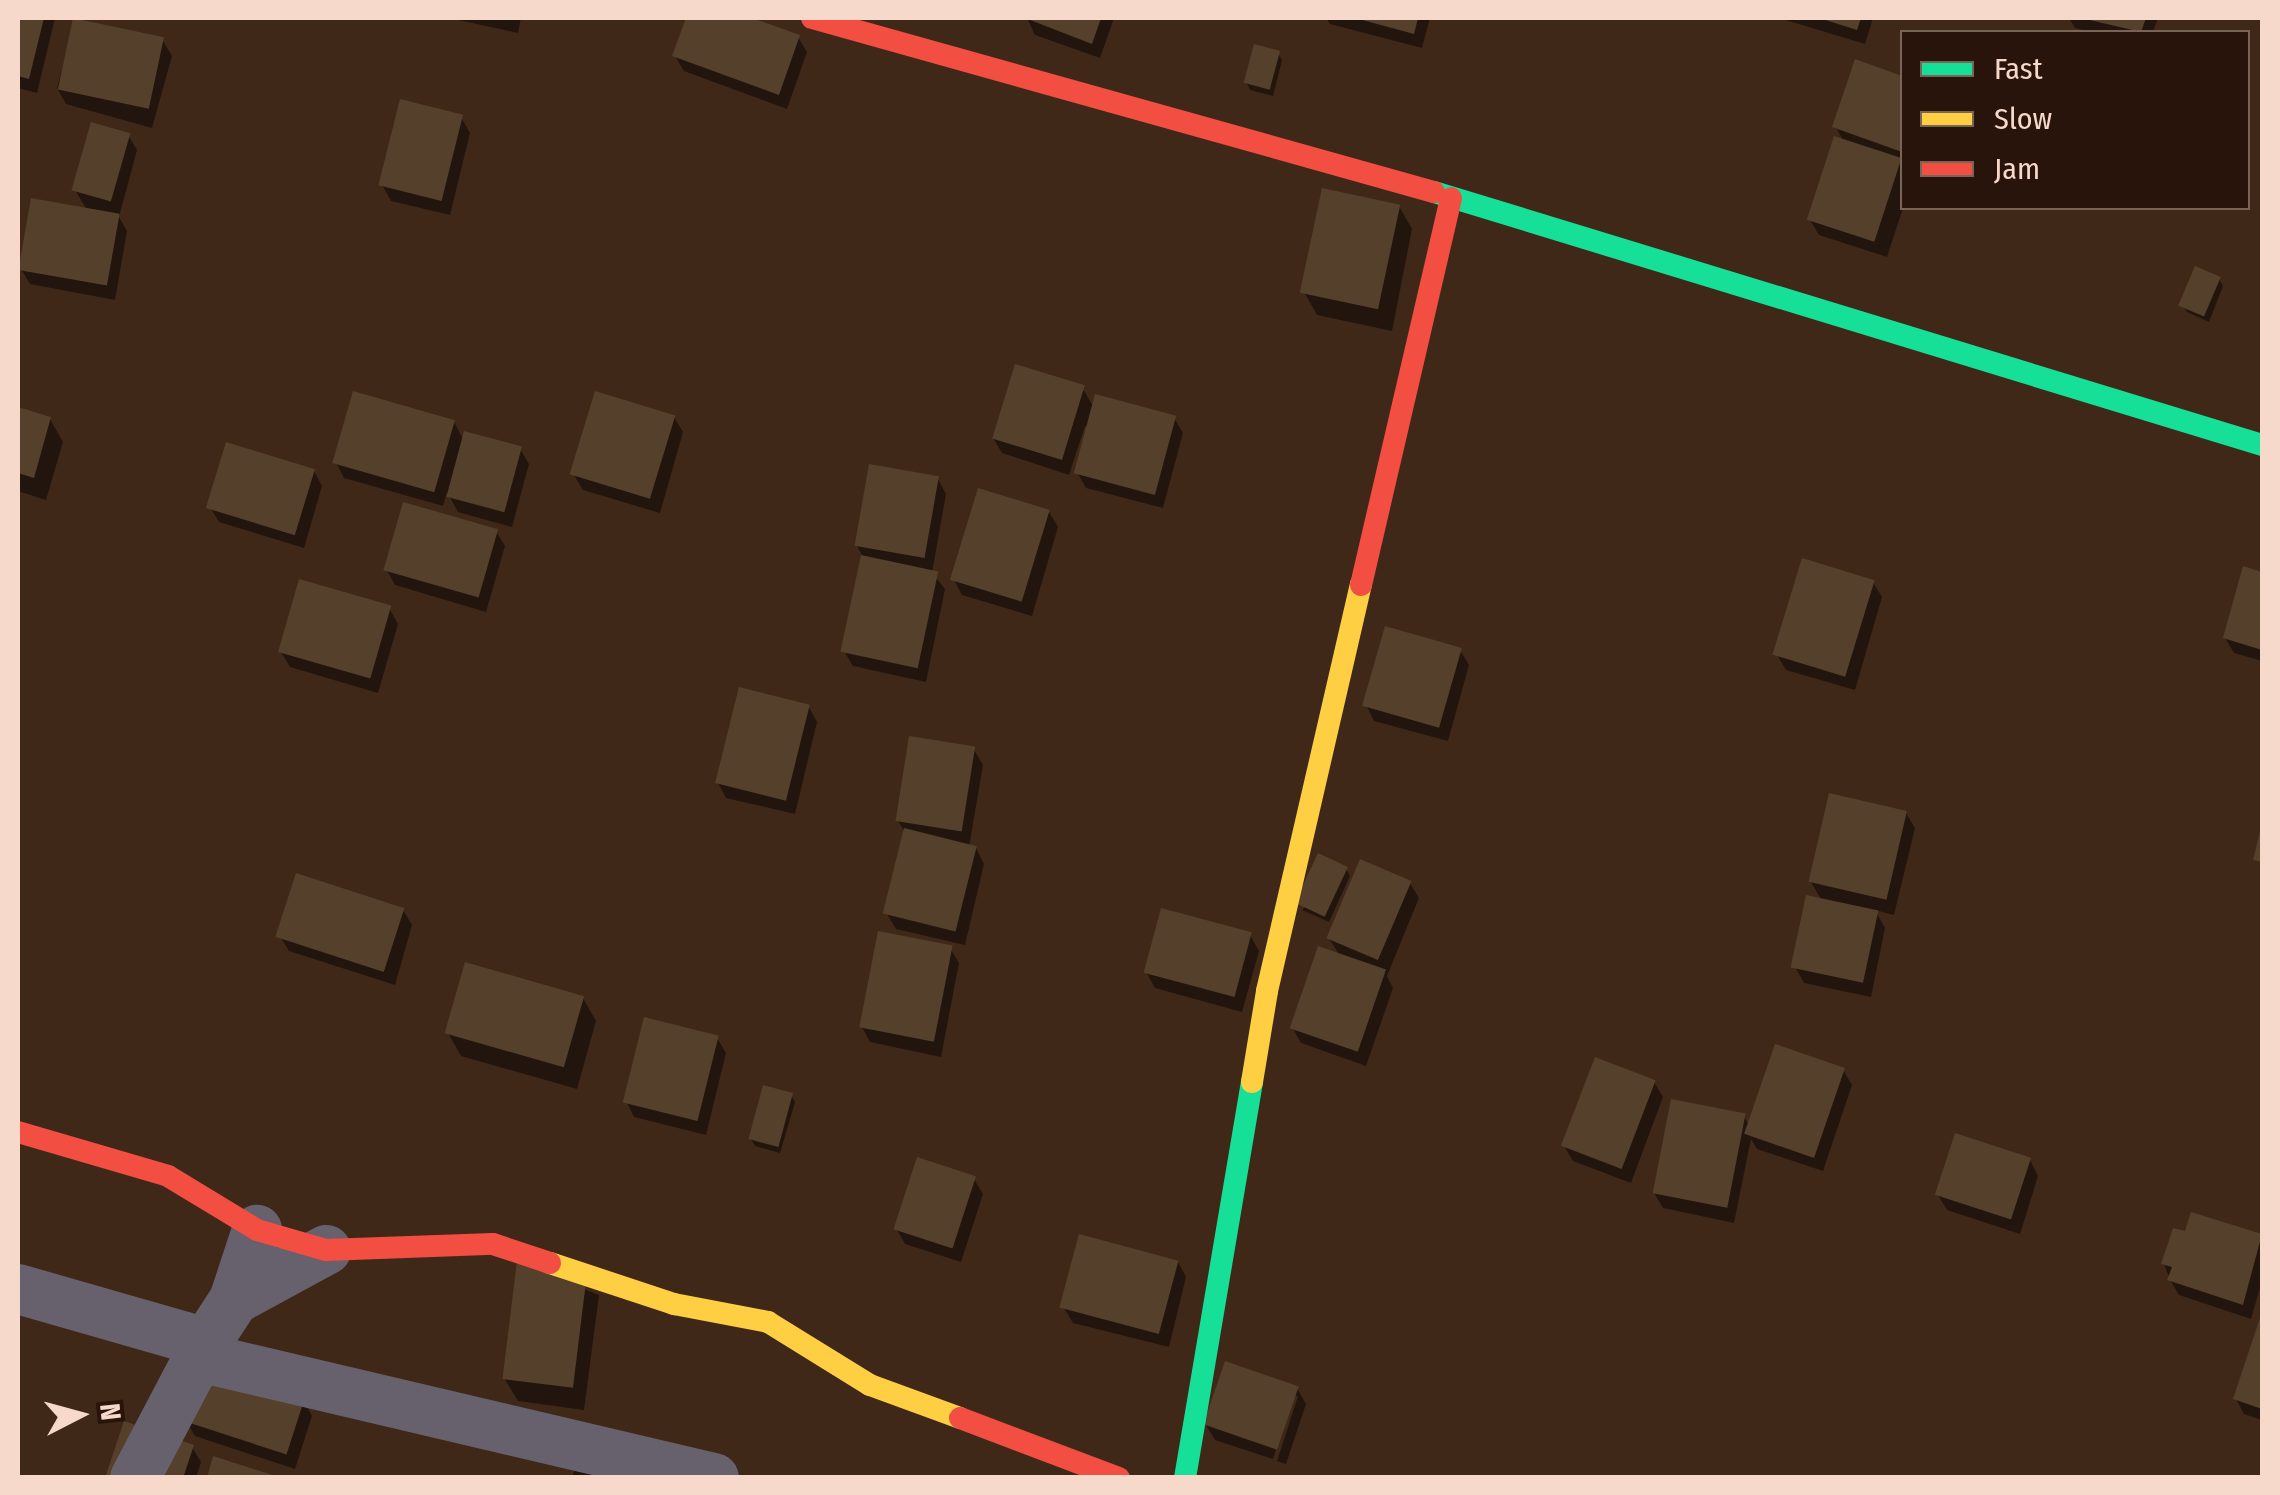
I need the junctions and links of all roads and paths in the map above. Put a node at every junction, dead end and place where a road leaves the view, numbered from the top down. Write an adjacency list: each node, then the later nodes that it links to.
1 (812, 18): 2 (street)
2 (1451, 198): 3 (street); 13 (street)
3 (2262, 445)
4 (18, 1132): 5 (street)
5 (257, 1230): 6 (street); 8 (street)
6 (326, 1250): 8 (street); 12 (street)
7 (18, 1289): 9 (street)
8 (234, 1300): 9 (street)
9 (203, 1350): 10 (street); 11 (street)
10 (135, 1478)
11 (714, 1478)
12 (1119, 1478)
13 (1185, 1478)

